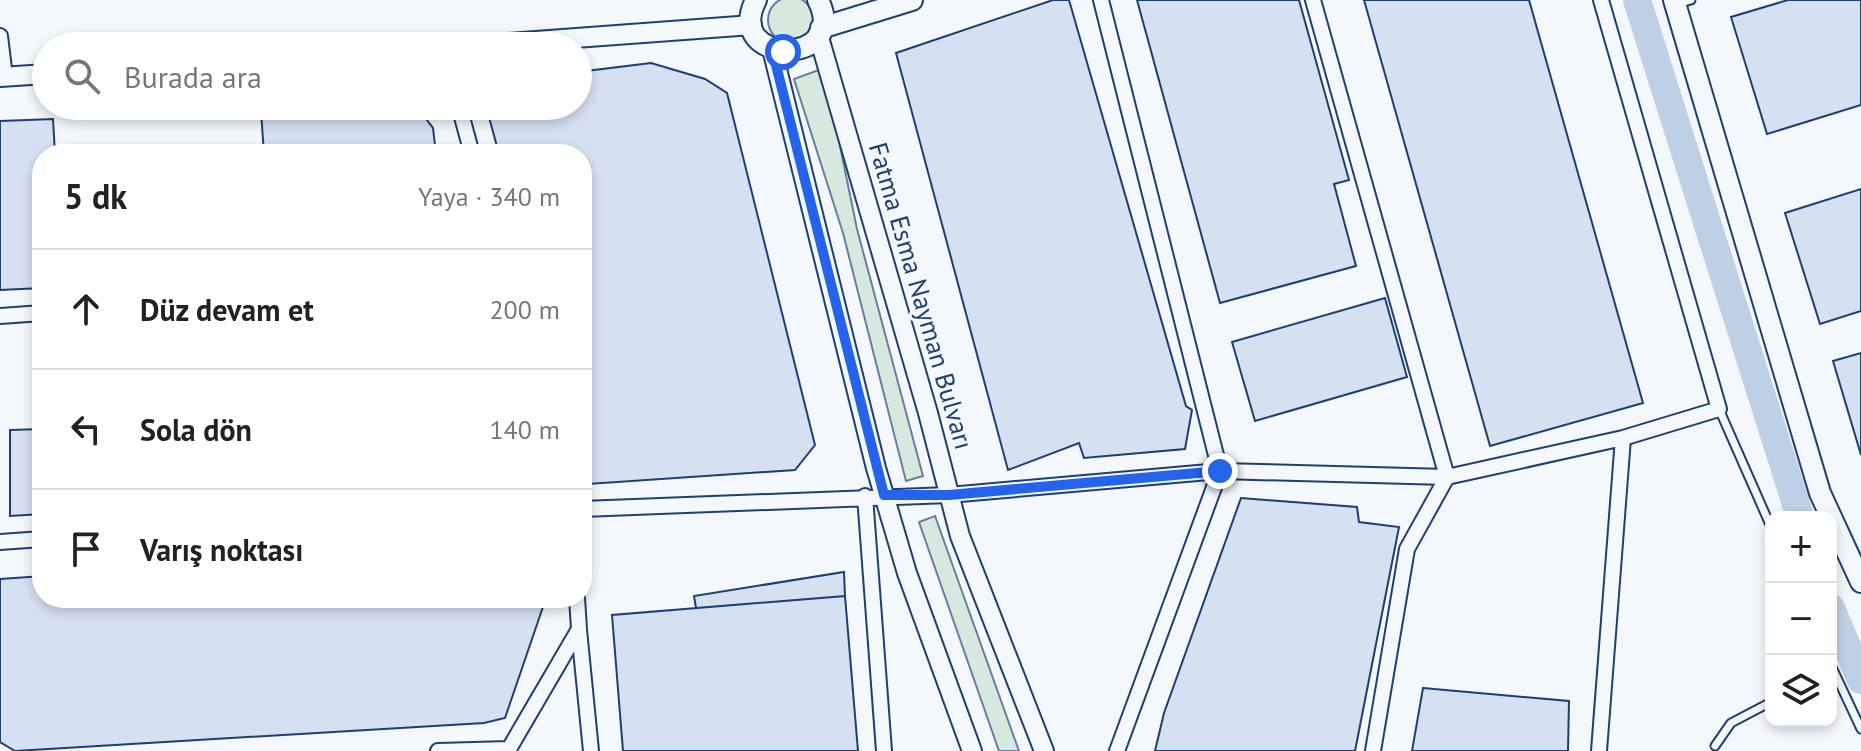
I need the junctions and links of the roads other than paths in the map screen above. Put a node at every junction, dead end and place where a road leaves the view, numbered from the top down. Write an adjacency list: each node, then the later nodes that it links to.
1 (818, 0): 8 (main road)
2 (912, 0): 8 (main road)
3 (1101, 0): 20 (street)
4 (1313, 0): 21 (street)
5 (1601, 0): 18 (street)
6 (1680, 1): 25 (main road)
7 (753, 8): 9 (street); 11 (main road)
8 (820, 31): 11 (main road); 23 (street, Fatma Esma Nayman Bulvarı)
9 (572, 32)
10 (0, 36): 13 (street)
11 (772, 49): 22 (street)
12 (32, 75): 13 (street)
13 (3, 77)
14 (463, 120): 15 (street)
15 (469, 144)
16 (32, 314): 17 (street)
17 (0, 316)
18 (1719, 409): 19 (street); 26 (lane)
19 (1623, 438): 21 (street); 45 (street)
20 (1220, 471): 21 (street); 23 (street); 43 (street)
21 (1447, 477): 44 (street)
22 (874, 495): 23 (street); 24 (street); 40 (street); 41 (street)
23 (949, 495): 42 (street, Fatma Esma Nayman Bulvarı)
24 (592, 509)
25 (1828, 511)
26 (1765, 513)
27 (1837, 530): 30 (main road)
28 (32, 540): 29 (street)
29 (0, 542)
30 (1861, 582)
31 (578, 608): 32 (street)
32 (579, 629): 37 (street); 39 (street)
33 (1837, 679): 35 (lane)
34 (1765, 705): 36 (lane)
35 (1861, 729)
36 (1715, 746)
37 (509, 750): 38 (street)
38 (438, 751)
39 (591, 751)
40 (884, 751)
41 (972, 751)
42 (1044, 751)
43 (1117, 751)
44 (1373, 751)
45 (1599, 751)

